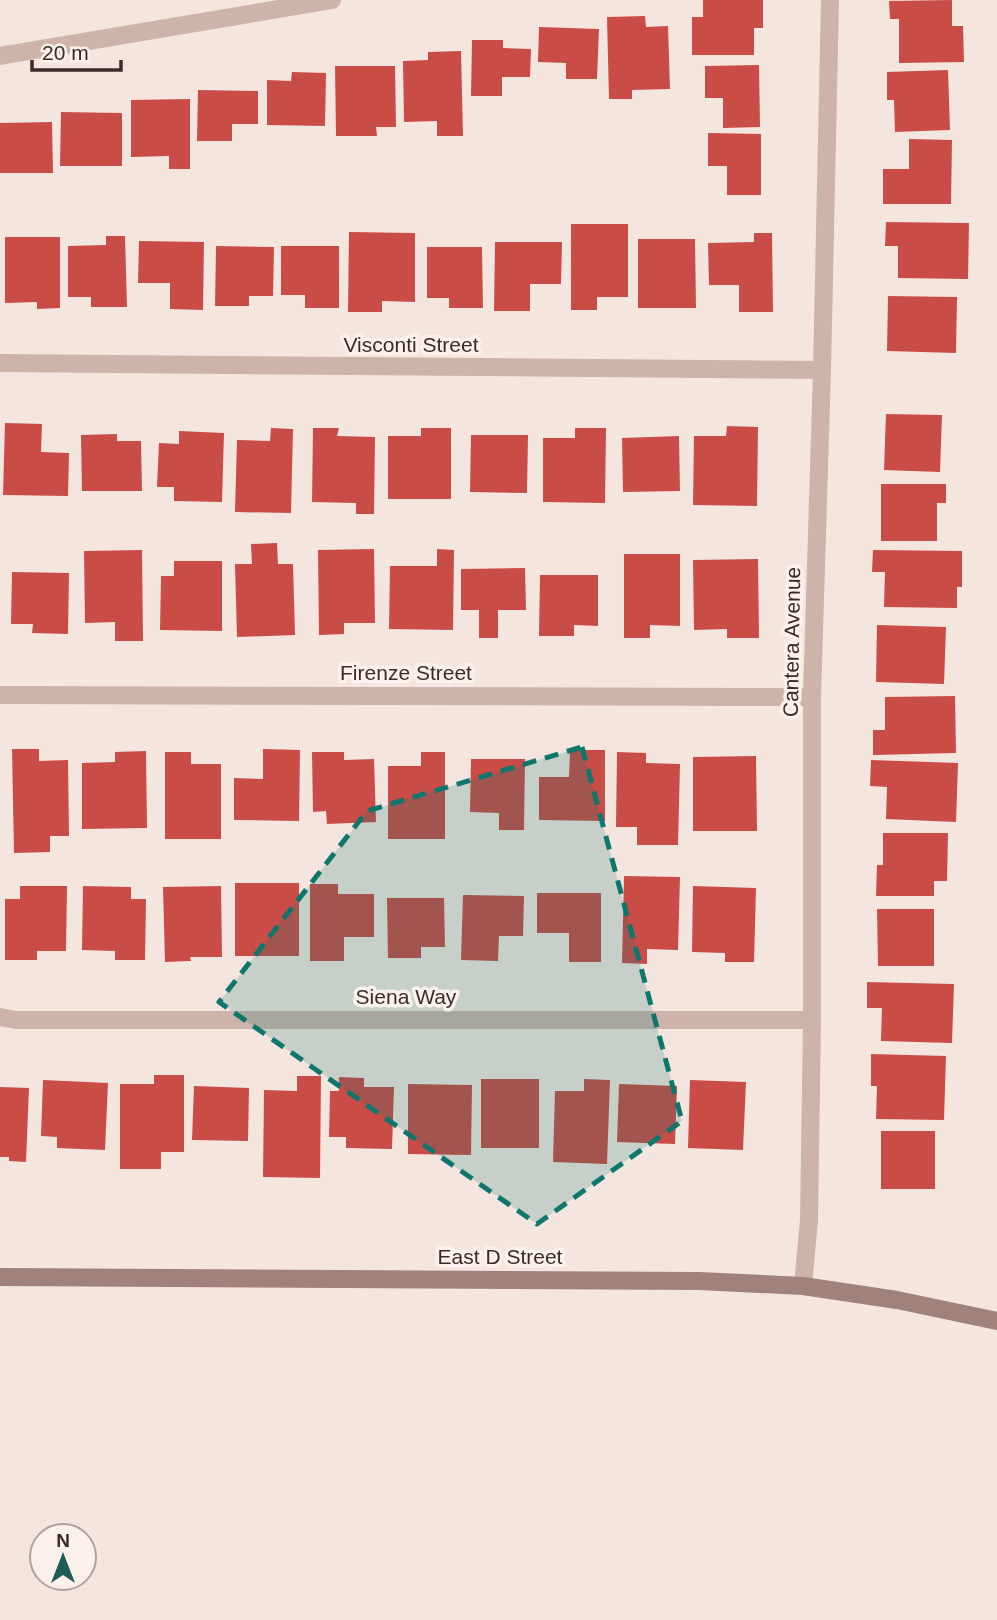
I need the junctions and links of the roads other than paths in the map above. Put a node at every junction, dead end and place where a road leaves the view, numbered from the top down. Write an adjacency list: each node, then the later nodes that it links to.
1 (332, 0): 3 (street)
2 (830, 0): 5 (street, Cantera Avenue)
3 (0, 56)
4 (0, 363): 5 (street, Visconti Street)
5 (822, 370): 7 (street, Cantera Avenue)
6 (0, 695): 7 (street, Firenze Street)
7 (812, 697): 9 (street, Cantera Avenue)
8 (0, 1017): 9 (street, Siena Way)
9 (812, 1020): 11 (street, Cantera Avenue)
10 (0, 1277): 11 (main road, East D Street)
11 (803, 1286): 12 (main road, East D Street)
12 (997, 1321)

